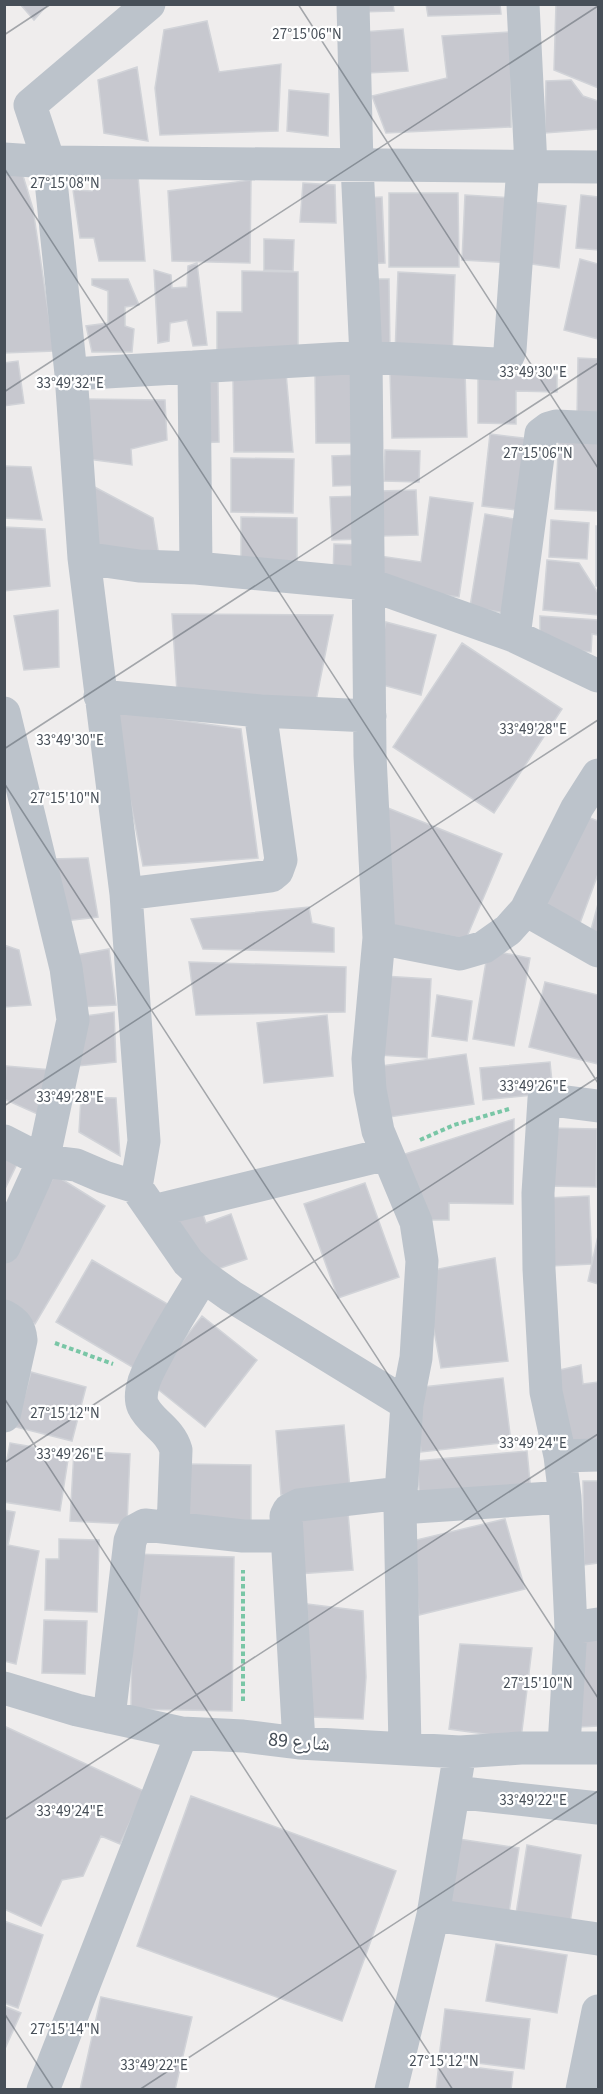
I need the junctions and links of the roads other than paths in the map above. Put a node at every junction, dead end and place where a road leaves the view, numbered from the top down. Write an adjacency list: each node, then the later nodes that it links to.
1 (148, 4): 4 (street)
2 (353, 4): 5 (street)
3 (523, 4): 6 (street)
4 (19, 156): 5 (street); 10 (street)
5 (357, 165): 6 (street); 8 (street)
6 (527, 166): 7 (street); 8 (street)
7 (598, 167)
8 (366, 357): 9 (street); 14 (street)
9 (194, 367): 10 (street); 13 (street)
10 (71, 374): 12 (street)
11 (598, 428): 15 (street)
12 (84, 558): 13 (street); 17 (street)
13 (196, 568): 14 (street)
14 (368, 584): 15 (street); 20 (street)
15 (514, 636): 16 (street)
16 (598, 676)
17 (100, 696): 18 (street); 23 (street)
18 (260, 711): 20 (street); 23 (street)
19 (4, 713): 30 (street)
20 (370, 716): 25 (street)
21 (598, 775): 22 (street)
22 (588, 809): 24 (street)
23 (126, 894): 31 (street)
24 (525, 910): 25 (street); 26 (street)
25 (379, 938): 29 (street)
26 (598, 951)
27 (598, 1106): 38 (street)
28 (4, 1141): 30 (street)
29 (387, 1154): 31 (street); 35 (street)
30 (43, 1161): 31 (street); 32 (street)
31 (144, 1199): 33 (street)
32 (4, 1247)
33 (203, 1276): 35 (street); 41 (street)
34 (12, 1323): 36 (street)
35 (407, 1404): 40 (street)
36 (4, 1416)
37 (598, 1455): 38 (street)
38 (560, 1456): 39 (street)
39 (565, 1497): 40 (street); 43 (street)
40 (400, 1500): 42 (street); 49 (street)
41 (173, 1528): 42 (street); 45 (street)
42 (286, 1536): 47 (street)
43 (584, 1626): 48 (street)
44 (7, 1694): 45 (street, شارع 89)
45 (109, 1717): 46 (street, شارع 89)
46 (182, 1733): 47 (street, شارع 89); 57 (street)
47 (299, 1743): 49 (street, شارع 89)
48 (564, 1746): 50 (street, شارع 89); 51 (street, شارع 89)
49 (405, 1748): 51 (street, شارع 89)
50 (598, 1748)
51 (460, 1752): 52 (street)
52 (454, 1792): 53 (street); 54 (street)
53 (598, 1808)
54 (433, 1915): 55 (street); 58 (street)
55 (598, 1940)
56 (598, 2011): 59 (street)
57 (43, 2090)
58 (391, 2090)
59 (582, 2090)

